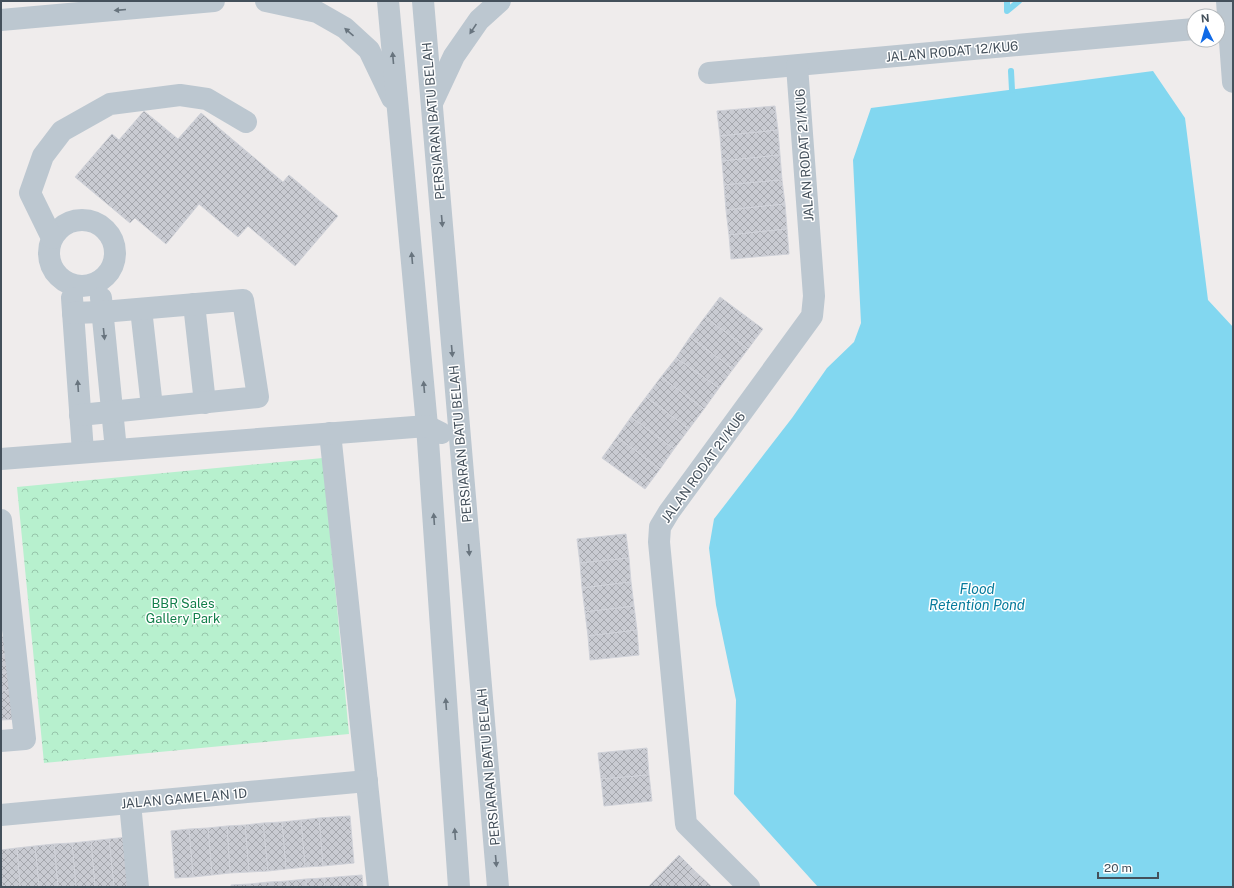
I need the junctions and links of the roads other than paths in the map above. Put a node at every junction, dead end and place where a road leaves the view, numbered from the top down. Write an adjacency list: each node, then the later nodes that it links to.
1 (214, 1): 7 (street, one-way to 7)
2 (266, 1): 14 (street, one-way to 2)
3 (388, 1): 14 (street, one-way to 3)
4 (423, 1): 13 (street, PERSIARAN BATU BELAH)
5 (500, 1): 13 (street, one-way to 13)
6 (1227, 1): 8 (street)
7 (1, 20)
8 (1227, 26): 12 (street)
9 (1186, 29): 10 (street, JALAN RODAT 12/KU6)
10 (797, 66): 11 (street, JALAN RODAT 12/KU6); 42 (street, JALAN RODAT 21/KU6)
11 (709, 74)
12 (1233, 82)
13 (432, 103): 32 (street, PERSIARAN BATU BELAH, one-way to 32)
14 (398, 112): 27 (street, one-way to 14)
15 (246, 122): 16 (street)
16 (52, 238): 17 (street); 18 (street)
17 (100, 281): 18 (street); 21 (street)
18 (72, 284): 22 (street)
19 (194, 304): 20 (street); 23 (street); 23 (street)
20 (141, 309): 21 (street); 24 (street)
21 (102, 312): 22 (street); 25 (street, one-way to 25)
22 (73, 313): 26 (street, one-way to 22)
23 (205, 403): 24 (street)
24 (152, 407): 25 (street)
25 (112, 412): 26 (street); 29 (street)
26 (80, 415): 30 (street)
27 (427, 426): 28 (street); 32 (street); 40 (street, one-way to 27)
28 (330, 433): 29 (street); 35 (street)
29 (116, 450): 30 (street)
30 (83, 452): 31 (street)
31 (1, 459)
32 (464, 495): 41 (street, PERSIARAN BATU BELAH, one-way to 41)
33 (1, 520): 34 (street)
34 (1, 741)
35 (367, 781): 36 (street, JALAN GAMELAN 1D); 39 (street)
36 (130, 803): 37 (street, JALAN GAMELAN 1D); 38 (street)
37 (1, 815)
38 (138, 887)
39 (378, 887)
40 (459, 887)
41 (498, 887)
42 (749, 887)

